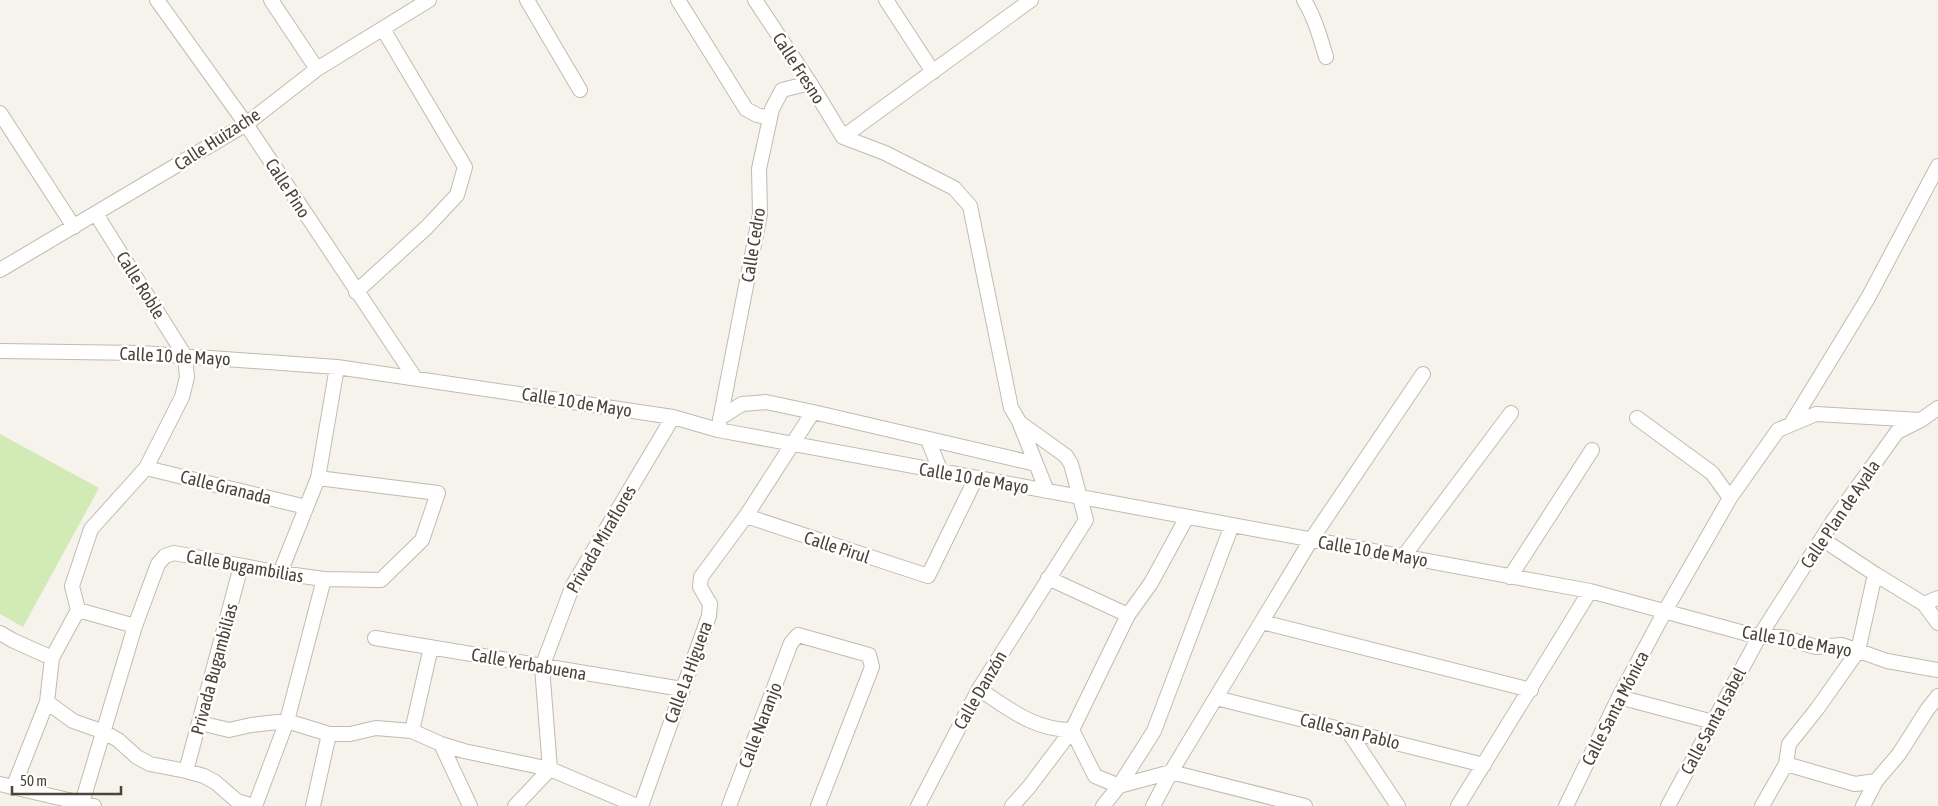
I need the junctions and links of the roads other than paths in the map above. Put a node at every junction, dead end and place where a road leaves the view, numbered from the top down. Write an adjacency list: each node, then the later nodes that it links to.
1 (156, 0): 18 (street, Calle Pino)
2 (272, 0): 12 (street)
3 (429, 0): 10 (street, Calle Huizache)
4 (527, 0): 15 (street)
5 (678, 0): 17 (street)
6 (755, 0): 14 (street, Calle Fresno)
7 (886, 0): 13 (street)
8 (1032, 0): 13 (street)
9 (1304, 0): 11 (street)
10 (382, 29): 12 (street, Calle Huizache); 24 (street)
11 (1326, 57)
12 (317, 69): 18 (street, Calle Huizache)
13 (933, 72): 19 (street)
14 (810, 83): 17 (street, Calle Cedro); 19 (street, Calle Fresno)
15 (580, 90)
16 (0, 113): 22 (street)
17 (770, 118): 37 (street, Calle Cedro)
18 (246, 124): 21 (street, Calle Huizache); 24 (street, Calle Pino)
19 (843, 137): 36 (street)
20 (1938, 166): 38 (street)
21 (96, 214): 22 (street, Calle Huizache); 26 (street, Calle Roble)
22 (74, 227): 23 (street, Calle Huizache)
23 (0, 270)
24 (356, 292): 29 (street, Calle Pino)
25 (0, 351): 26 (street, Calle 10 de Mayo)
26 (185, 356): 27 (street, Calle 10 de Mayo); 43 (street)
27 (337, 367): 29 (street, Calle 10 de Mayo); 45 (street)
28 (1422, 374): 55 (street)
29 (415, 378): 33 (street, Calle 10 de Mayo)
30 (1938, 408): 35 (street, Calle Plan de Ayala)
31 (813, 412): 37 (street); 39 (street); 40 (street, Calle La Higuera)
32 (1511, 413): 56 (street)
33 (673, 417): 37 (street, Calle 10 de Mayo); 78 (street, Privada Miraflores)
34 (1637, 418): 49 (street)
35 (1921, 420): 38 (street); 54 (street, Calle Plan de Ayala)
36 (1020, 423): 42 (street); 48 (street, Calle Danzón)
37 (719, 424): 40 (street, Calle 10 de Mayo)
38 (1791, 424): 49 (street, Calle Santa Mónica)
39 (928, 440): 42 (street); 44 (street)
40 (792, 444): 44 (street, Calle 10 de Mayo); 51 (street, Calle La Higuera)
41 (1592, 450): 60 (street)
42 (1036, 464): 47 (street)
43 (146, 468): 50 (street, Calle Granada); 66 (street)
44 (941, 472): 46 (street, Calle 10 de Mayo)
45 (318, 478): 50 (street); 62 (street, Calle Bugambilias)
46 (976, 478): 47 (street, Calle 10 de Mayo); 51 (street, Calle Pirul)
47 (1047, 491): 48 (street, Calle 10 de Mayo)
48 (1081, 498): 52 (street, Calle 10 de Mayo); 61 (street, Calle Danzón)
49 (1730, 498): 67 (street, Calle Santa Mónica)
50 (306, 507): 58 (street)
51 (746, 516): 80 (street, Calle La Higuera)
52 (1187, 517): 53 (street, Calle 10 de Mayo); 68 (street)
53 (1232, 526): 55 (street, Calle 10 de Mayo); 103 (street)
54 (1822, 539): 59 (street); 73 (street, Calle Plan de Ayala)
55 (1311, 540): 56 (street, Calle 10 de Mayo); 69 (street)
56 (1403, 557): 60 (street, Calle 10 de Mayo)
57 (241, 566): 58 (street, Calle Bugambilias); 71 (street, Calle Bugambilias); 88 (street, Privada Bugambilias)
58 (280, 573): 62 (street, Calle Bugambilias)
59 (1875, 574): 65 (street); 76 (street)
60 (1510, 577): 63 (street, Calle 10 de Mayo)
61 (1048, 578): 68 (street); 81 (street, Calle Danzón)
62 (324, 579): 87 (street)
63 (1590, 591): 67 (street, Calle 10 de Mayo); 82 (street)
64 (1938, 598): 65 (street)
65 (1924, 604): 70 (street)
66 (78, 610): 71 (street); 77 (street)
67 (1665, 611): 73 (street, Calle 10 de Mayo); 84 (street, Calle Santa Mónica)
68 (1128, 615): 90 (street)
69 (1262, 622): 82 (street); 85 (street)
70 (1938, 623)
71 (135, 626): 93 (street)
72 (0, 633): 77 (street)
73 (1758, 637): 76 (street, Calle 10 de Mayo); 89 (street, Calle Santa Isabel)
74 (376, 638): 75 (street, Calle Yerbabuena)
75 (431, 647): 78 (street, Calle Yerbabuena); 91 (street)
76 (1858, 650): 79 (street, Calle 10 de Mayo); 96 (street)
77 (52, 658): 86 (street)
78 (542, 667): 80 (street, Calle Yerbabuena); 98 (street)
79 (1938, 670)
80 (682, 689): 110 (street, Calle La Higuera)
81 (979, 689): 90 (street); 113 (street, Calle Danzón)
82 (1531, 690): 97 (street)
83 (1938, 696): 101 (street)
84 (1619, 697): 89 (street); 120 (street, Calle Santa Mónica)
85 (1216, 698): 92 (street, Calle San Pablo); 100 (street)
86 (47, 702): 93 (street); 102 (street)
87 (287, 721): 88 (street); 94 (street); 106 (street)
88 (200, 722): 99 (street, Privada Bugambilias)
89 (1713, 722): 121 (street, Calle Santa Isabel)
90 (1072, 730): 103 (street); 114 (street)
91 (412, 731): 94 (street); 95 (street)
92 (1348, 731): 97 (street, Calle San Pablo); 118 (street)
93 (104, 732): 99 (street); 105 (street)
94 (329, 734): 107 (street)
95 (441, 744): 98 (street); 108 (street)
96 (1786, 764): 101 (street); 122 (street)
97 (1484, 765): 119 (street)
98 (550, 769): 109 (street); 110 (street)
99 (186, 771): 106 (street)
100 (1171, 772): 103 (street); 116 (street); 117 (street)
101 (1876, 781): 123 (street)
102 (7, 786): 104 (street)
103 (1119, 786): 115 (street)
104 (46, 801): 105 (street)
105 (88, 805)
106 (254, 806)
107 (313, 806)
108 (470, 806)
109 (515, 806)
110 (639, 806)
111 (729, 806): 112 (street, Calle Naranjo)
112 (818, 806)
113 (918, 806)
114 (1012, 806)
115 (1103, 806)
116 (1153, 806)
117 (1304, 806)
118 (1398, 806)
119 (1458, 806)
120 (1566, 806)
121 (1668, 806)
122 (1762, 806)
123 (1863, 806)

